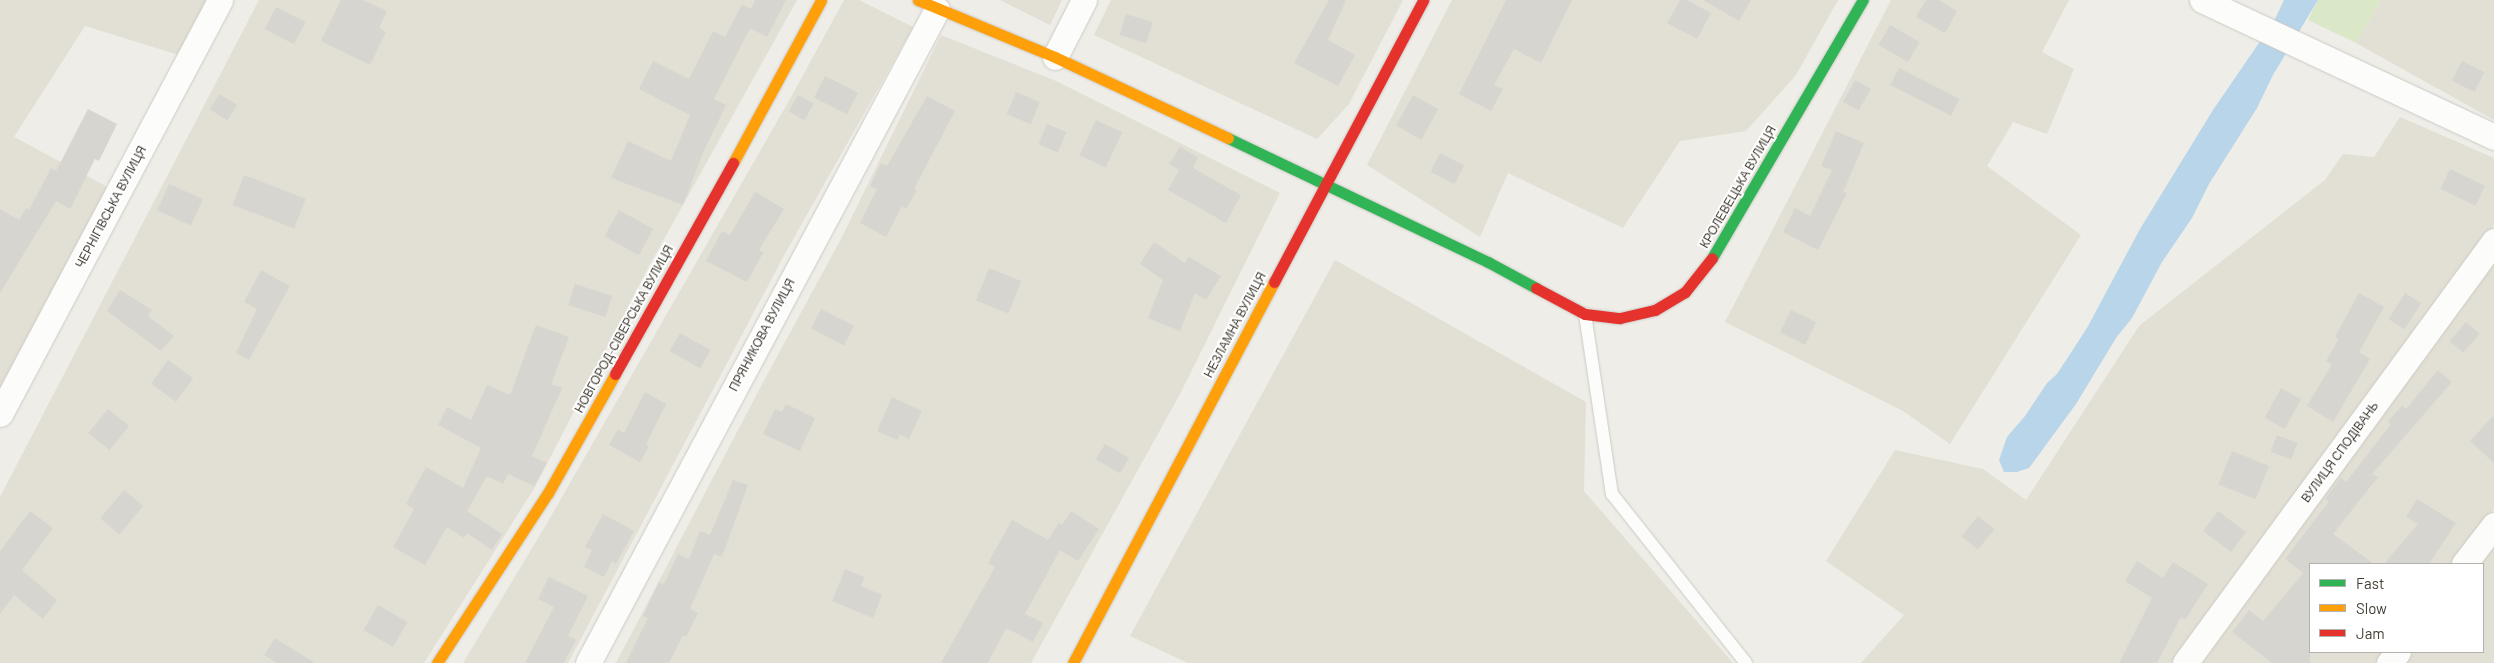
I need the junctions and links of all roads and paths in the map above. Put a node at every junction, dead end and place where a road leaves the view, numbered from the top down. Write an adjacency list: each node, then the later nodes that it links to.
1 (220, 0): 13 (street, ЧЕРНІГІВСЬКА ВУЛИЦЯ)
2 (821, 0): 17 (street, НОВГОРОД-СІВЕРСЬКА ВУЛИЦЯ)
3 (1084, 0): 8 (street)
4 (1423, 0): 10 (street, НЕЗЛАМНА ВУЛИЦЯ)
5 (1863, 0): 12 (street, КРОЛЕВЕЦЬКА ВУЛИЦЯ)
6 (2202, 0): 9 (street)
7 (927, 4): 8 (street); 18 (street, ПРЯНИКОВА ВУЛИЦЯ)
8 (1055, 57): 10 (street)
9 (2494, 137)
10 (1324, 184): 12 (street); 19 (street, НЕЗЛАМНА ВУЛИЦЯ)
11 (2494, 241): 21 (street, ВУЛИЦЯ СПОДІВАНЬ)
12 (1585, 314): 20 (lane)
13 (0, 414)
14 (2494, 525): 15 (street)
15 (2465, 563)
16 (2397, 653): 22 (street)
17 (437, 663)
18 (588, 663)
19 (1073, 663)
20 (1746, 663)
21 (2185, 663)
22 (2389, 663)

